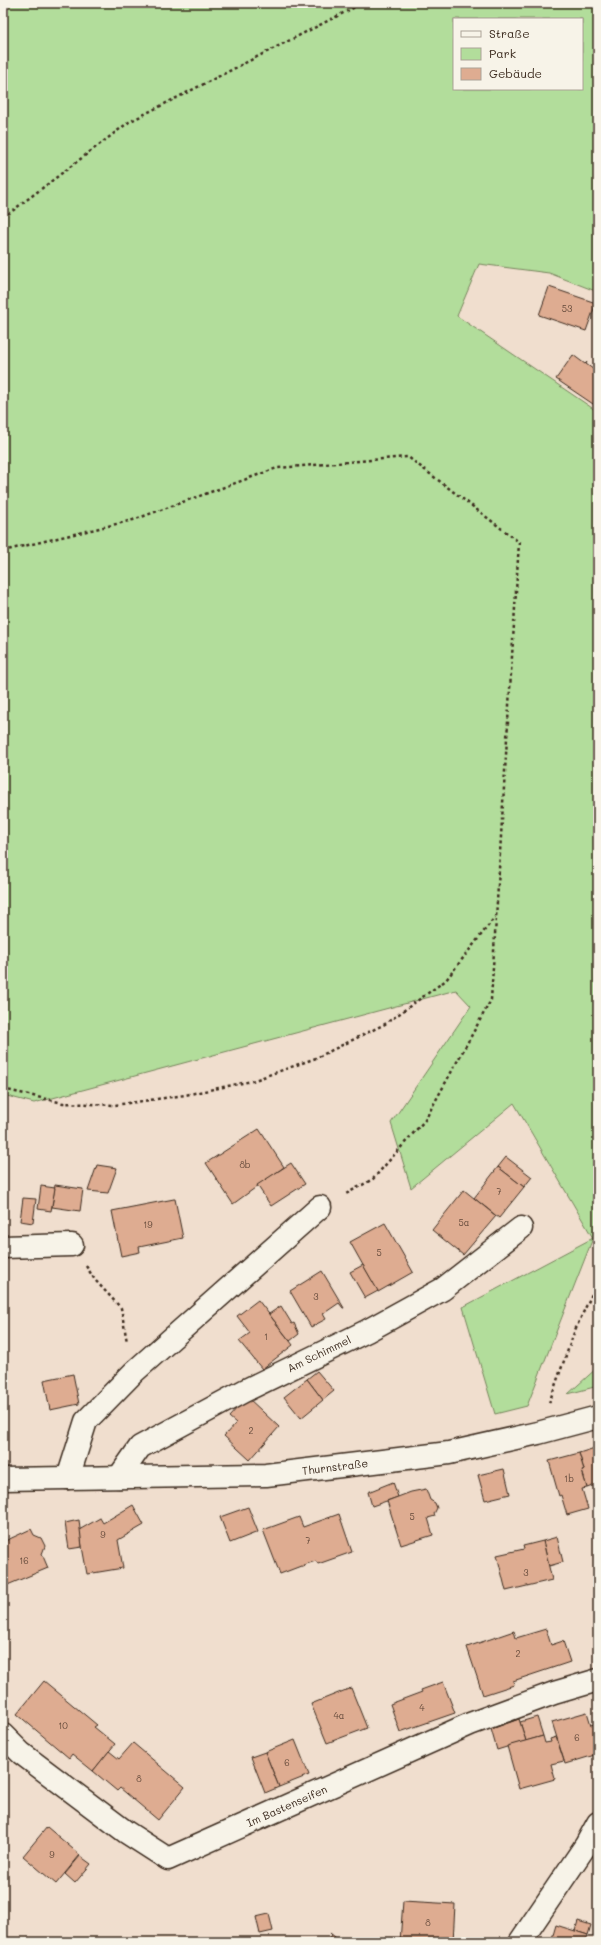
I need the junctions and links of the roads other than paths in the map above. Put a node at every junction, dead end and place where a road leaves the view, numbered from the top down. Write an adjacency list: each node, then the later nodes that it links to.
1 (320, 1207): 7 (street)
2 (521, 1228): 6 (street, Am Schimmel)
3 (72, 1245): 4 (street)
4 (3, 1247)
5 (598, 1417): 6 (street, Thurnstraße)
6 (119, 1477): 7 (street, Thurnstraße)
7 (68, 1478): 8 (street, Thurnstraße)
8 (3, 1479)
9 (598, 1680): 10 (street, Im Bastenseifen)
10 (3, 1735)
11 (598, 1823): 12 (street)
12 (520, 1942)

